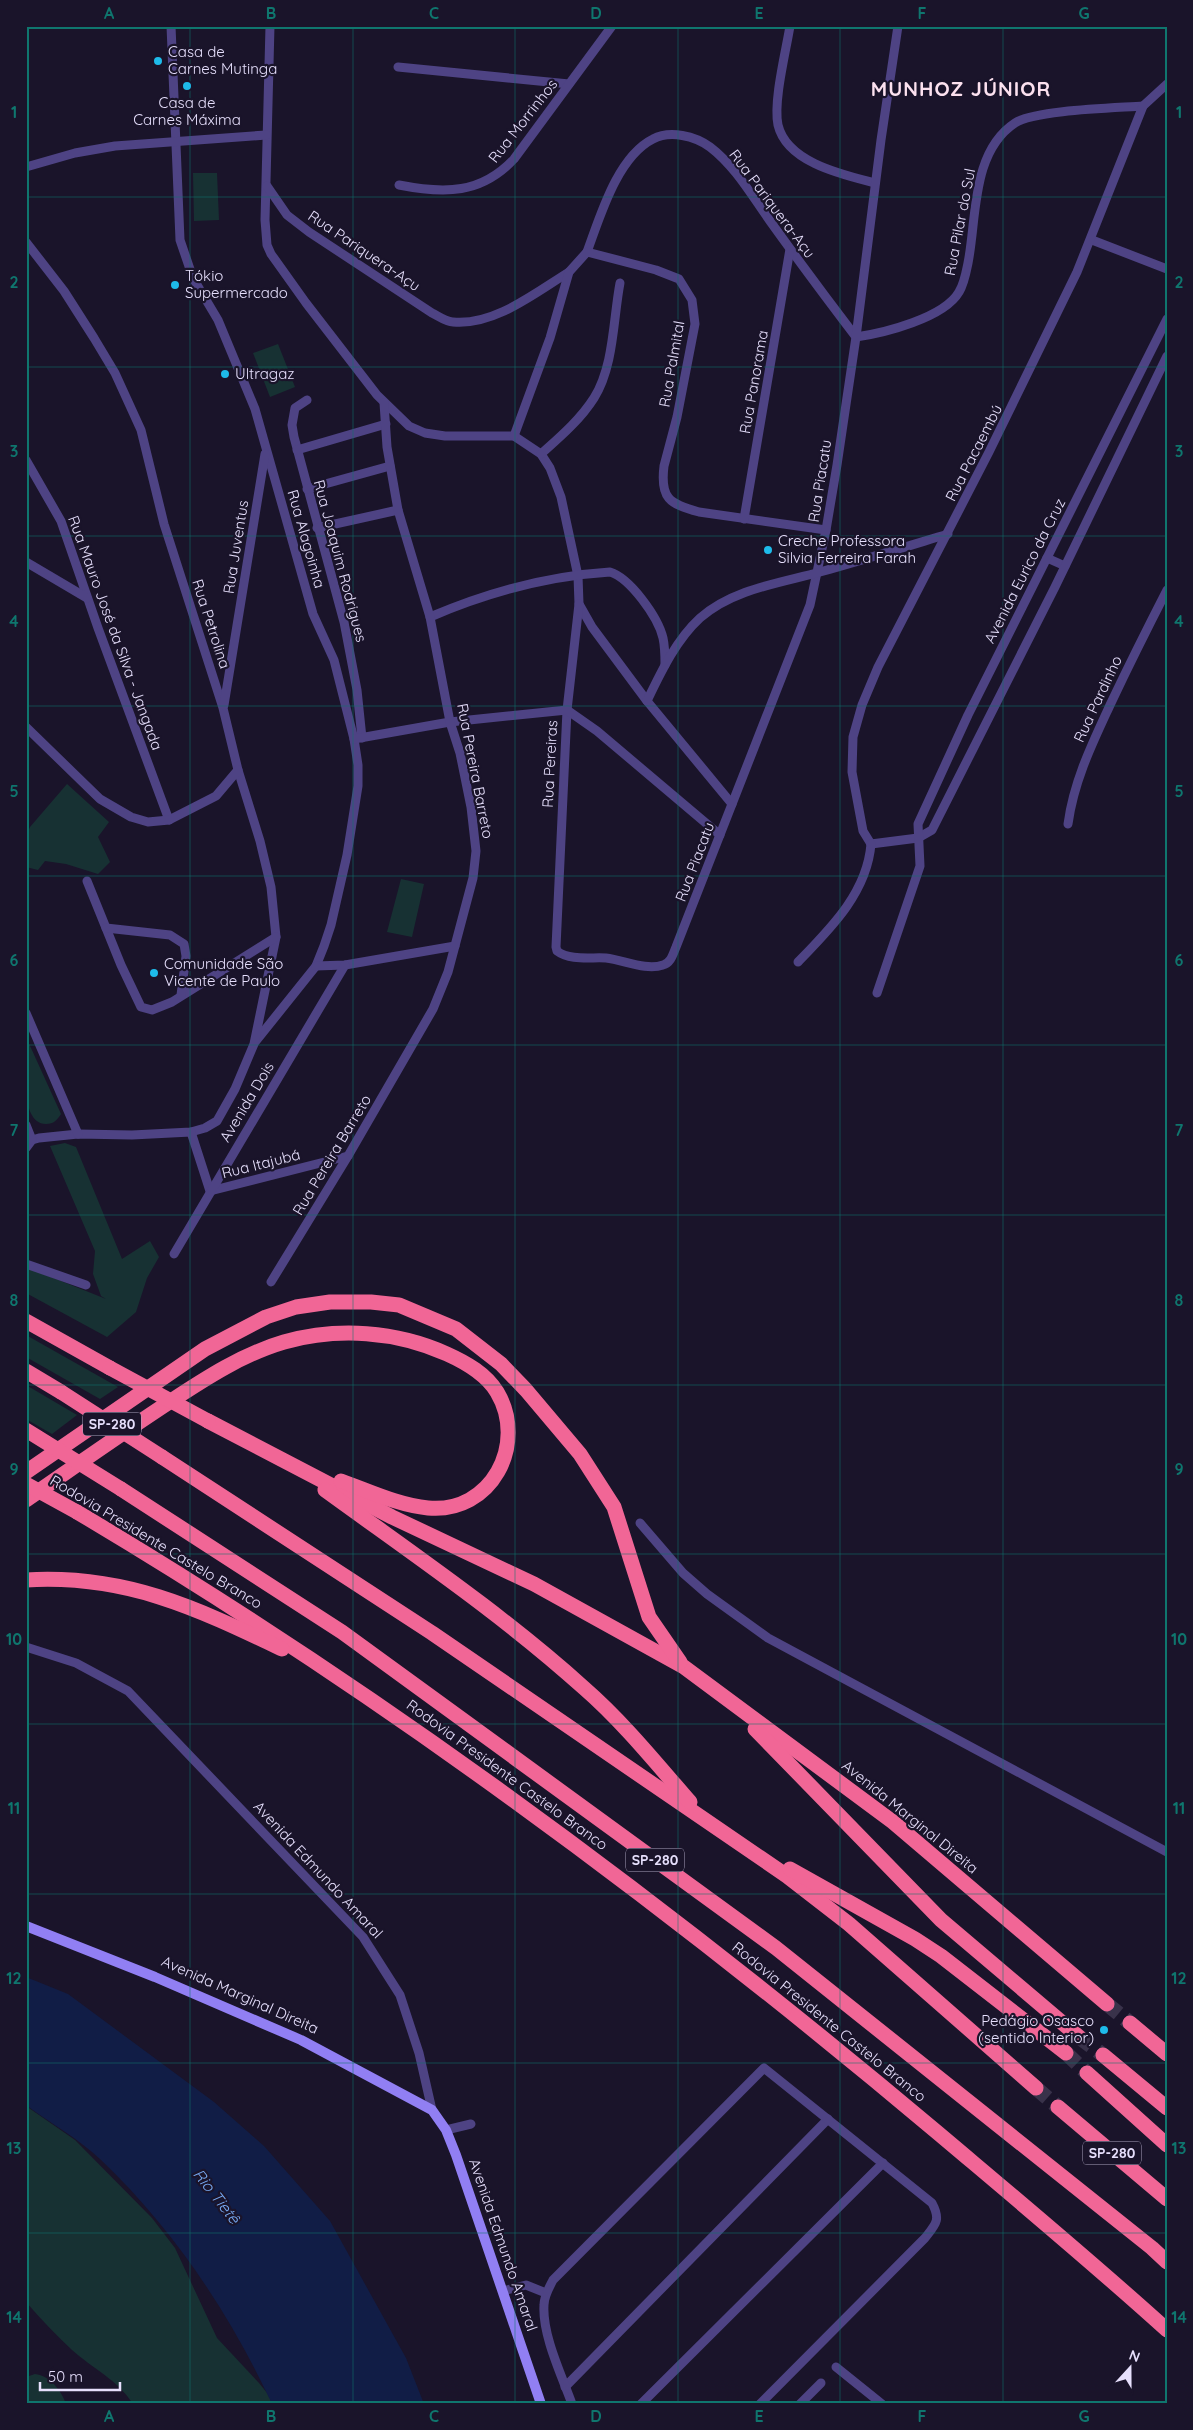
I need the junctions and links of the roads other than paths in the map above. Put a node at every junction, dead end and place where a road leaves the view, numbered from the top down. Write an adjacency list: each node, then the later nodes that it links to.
1 (171, 26): 11 (street, Rua Alagoinha)
2 (270, 26): 10 (street)
3 (612, 26): 7 (street, Rua Morrinhos)
4 (790, 26): 14 (street)
5 (898, 26): 14 (street, Rua Piacatu)
6 (398, 67): 7 (street)
7 (569, 84): 15 (street, Rua Morrinhos)
8 (1167, 84): 9 (street, Rua Pacaembú)
9 (1143, 106): 16 (street, Rua Pacaembú); 24 (street, Rua Pilar do Sul)
10 (266, 135): 11 (street); 13 (street)
11 (176, 142): 12 (street); 30 (street, Rua Alagoinha)
12 (26, 167)
13 (266, 183): 21 (street, Rua Pariquera-Açu); 27 (street)
14 (875, 183): 24 (street, Rua Piacatu)
15 (399, 185)
16 (1092, 240): 20 (street); 40 (street, Rua Pacaembú)
17 (26, 242): 54 (street, Rua Petrolina)
18 (790, 249): 19 (street, Rua Pariquera-Açu); 24 (street, Rua Pariquera-Açu); 37 (street, Rua Panorama)
19 (587, 252): 21 (street); 37 (street, Rua Palmital)
20 (1167, 269)
21 (569, 272): 29 (street)
22 (620, 283): 32 (street)
23 (1167, 319): 41 (street, Avenida Eurico da Cruz)
24 (856, 337): 39 (street, Rua Piacatu)
25 (1167, 356): 43 (street)
26 (308, 400): 31 (street, Rua Joaquim Rodrigues)
27 (384, 402): 28 (street, Rua Pereira Barreto); 29 (street)
28 (386, 424): 31 (street); 34 (street, Rua Pereira Barreto)
29 (514, 436): 32 (street)
30 (266, 450): 51 (street, Rua Alagoinha); 54 (street, Rua Juventus)
31 (297, 450): 35 (street, Rua Joaquim Rodrigues)
32 (541, 454): 45 (street, Rua Pereiras)
33 (26, 460): 47 (street, Rua Mauro José da Silva - Jangada)
34 (390, 466): 35 (street); 36 (street, Rua Pereira Barreto)
35 (307, 489): 38 (street, Rua Joaquim Rodrigues)
36 (398, 510): 38 (street); 49 (street, Rua Pereira Barreto)
37 (744, 519): 39 (street, Rua Palmital)
38 (318, 528): 50 (street, Rua Joaquim Rodrigues)
39 (826, 530): 44 (street, Rua Piacatu)
40 (948, 534): 44 (street); 65 (street, Rua Pacaembú)
41 (1047, 558): 43 (street); 64 (street, Avenida Eurico da Cruz)
42 (26, 562): 47 (street)
43 (1065, 566): 64 (street)
44 (818, 572): 52 (street); 60 (street, Rua Piacatu)
45 (578, 576): 48 (street, Rua Pereiras); 49 (street); 52 (street)
46 (1167, 590): 62 (street, Rua Pardinho)
47 (87, 598): 61 (street, Rua Mauro José da Silva - Jangada)
48 (579, 604): 53 (street); 55 (street, Rua Pereiras)
49 (430, 617): 56 (street, Rua Pereira Barreto)
50 (351, 656): 51 (street); 58 (street, Rua Joaquim Rodrigues)
51 (334, 660): 58 (street, Rua Alagoinha)
52 (665, 665): 53 (street)
53 (646, 701): 60 (street)
54 (223, 708): 59 (street, Rua Petrolina)
55 (567, 710): 56 (street); 63 (street); 70 (street, Rua Pereiras)
56 (450, 722): 58 (street); 69 (street, Rua Pereira Barreto)
57 (26, 727): 61 (street)
58 (358, 738): 73 (street, Rua Alagoinha)
59 (238, 770): 61 (street); 68 (street, Rua Petrolina)
60 (732, 804): 63 (street, Rua Piacatu)
61 (169, 820)
62 (1068, 824)
63 (720, 835): 70 (street, Rua Piacatu)
64 (918, 838): 65 (street); 74 (street, Avenida Eurico da Cruz)
65 (871, 844): 71 (street)
66 (87, 881): 67 (street)
67 (106, 928): 75 (street); 75 (street)
68 (276, 937): 75 (street); 77 (street, Rua Petrolina)
69 (455, 946): 72 (street); 83 (street, Rua Pereira Barreto)
70 (676, 947)
71 (798, 962)
72 (345, 965): 73 (street); 84 (street, Avenida Dois)
73 (316, 966): 77 (street, Rua Alagoinha)
74 (877, 993)
75 (181, 995)
76 (26, 1013): 80 (street)
77 (254, 1044): 79 (street)
78 (26, 1125): 81 (street)
79 (191, 1132): 80 (street); 84 (street)
80 (78, 1134): 81 (street)
81 (32, 1140): 82 (street)
82 (26, 1148)
83 (348, 1156): 84 (street, Rua Itajubá); 87 (street, Rua Pereira Barreto)
84 (210, 1191): 85 (street, Avenida Dois)
85 (174, 1254)
86 (26, 1264): 88 (street)
87 (271, 1282)
88 (86, 1285)
89 (26, 1321): 92 (highway, bridge)
90 (26, 1371): 102 (highway, SP-280, bridge)
91 (26, 1430): 123 (highway, Rodovia Presidente Castelo Branco / SP-280, bridge)
92 (283, 1460): 95 (highway); 99 (highway); 102 (highway)
93 (26, 1472): 99 (highway)
94 (26, 1484): 100 (highway, Rodovia Presidente Castelo Branco, bridge)
95 (26, 1500)
96 (640, 1523): 104 (street)
97 (26, 1580): 100 (highway)
98 (26, 1647): 116 (street, Avenida Edmundo Amaral)
99 (684, 1667): 101 (highway, Avenida Marginal Direita)
100 (329, 1671): 126 (highway, Rodovia Presidente Castelo Branco)
101 (723, 1695): 106 (highway, Avenida Marginal Direita); 108 (highway)
102 (704, 1819): 103 (highway, SP-280)
103 (717, 1828): 109 (highway); 113 (highway, SP-280)
104 (1167, 1852)
105 (26, 1926): 116 (main road, Avenida Marginal Direita)
106 (1107, 2004)
107 (1130, 2022): 110 (highway)
108 (1079, 2037)
109 (1066, 2053)
110 (1167, 2054)
111 (1103, 2055): 115 (highway)
112 (1087, 2072): 120 (highway)
113 (1036, 2088)
114 (1058, 2107): 122 (highway, SP-280)
115 (1167, 2108)
116 (432, 2110): 119 (main road, Avenida Edmundo Amaral)
117 (828, 2119): 121 (street); 125 (street); 129 (street)
118 (471, 2124): 119 (street)
119 (446, 2130): 124 (main road, Avenida Edmundo Amaral)
120 (1167, 2145)
121 (883, 2163): 133 (street); 134 (street)
122 (1167, 2199)
123 (1167, 2262)
124 (503, 2291): 125 (street); 131 (main road, Avenida Edmundo Amaral)
125 (546, 2293): 129 (street)
126 (1167, 2330)
127 (836, 2367): 135 (street)
128 (821, 2383): 130 (street)
129 (565, 2386): 132 (street)
130 (805, 2402)
131 (541, 2404)
132 (572, 2404)
133 (641, 2404)
134 (760, 2404)
135 (882, 2404)

